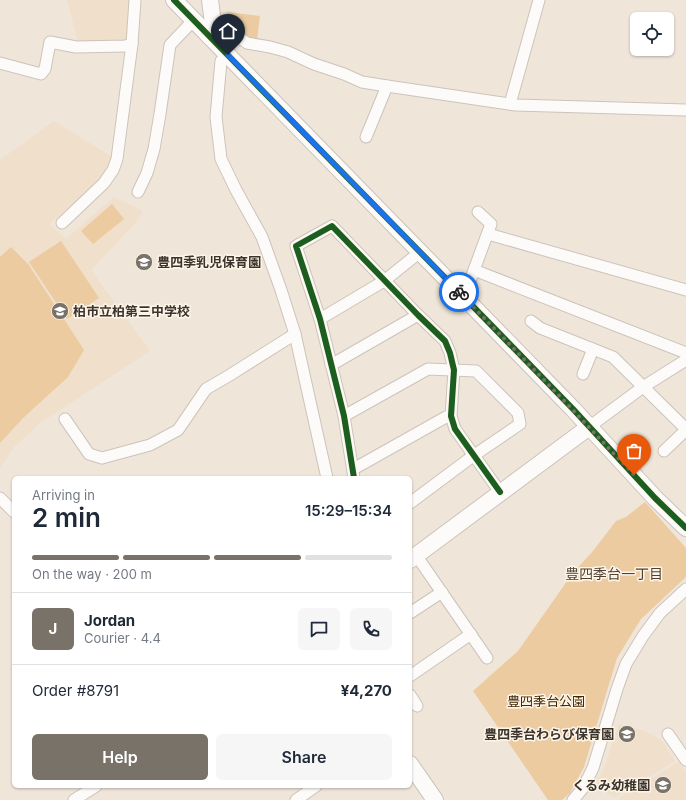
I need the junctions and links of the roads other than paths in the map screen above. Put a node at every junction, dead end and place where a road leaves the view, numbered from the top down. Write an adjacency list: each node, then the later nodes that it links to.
1 (135, 0): 7 (street)
2 (174, 0): 5 (street)
3 (210, 0): 6 (street)
4 (539, 0): 11 (street)
5 (194, 21): 6 (street); 14 (street)
6 (211, 30): 8 (street); 10 (street)
7 (132, 44): 9 (street); 16 (street)
8 (228, 55): 18 (street); 26 (street)
9 (0, 63)
10 (387, 86): 11 (street); 13 (street)
11 (510, 104): 12 (street)
12 (686, 110)
13 (366, 137)
14 (138, 192)
15 (478, 212): 17 (street)
16 (62, 223)
17 (488, 234): 19 (street); 21 (street)
18 (420, 252): 20 (street); 22 (street)
19 (474, 270): 22 (street); 28 (street)
20 (384, 281): 23 (street); 24 (street); 24 (street)
21 (686, 290)
22 (461, 294): 37 (street)
23 (418, 315): 30 (street); 31 (street)
24 (320, 319): 30 (street)
25 (531, 321): 27 (street)
26 (295, 334): 36 (street); 42 (street)
27 (593, 349): 32 (street); 33 (street)
28 (686, 353)
29 (686, 360): 33 (street)
30 (331, 366): 34 (street)
31 (454, 370): 34 (street); 35 (street); 40 (street)
32 (584, 374)
33 (643, 387): 37 (street); 38 (street)
34 (344, 416): 41 (street)
35 (451, 416): 40 (street); 41 (street)
36 (65, 419)
37 (589, 427): 43 (street); 47 (street)
38 (686, 429): 39 (street)
39 (664, 451)
40 (473, 456): 43 (street); 45 (street)
41 (354, 473)
42 (327, 476)
43 (500, 492): 48 (street)
44 (0, 498): 46 (street)
45 (412, 502)
46 (12, 510)
47 (686, 528)
48 (413, 557): 50 (street)
49 (686, 589): 65 (street)
50 (442, 592): 51 (street); 52 (street)
51 (412, 612)
52 (471, 634): 53 (street); 54 (street)
53 (487, 658)
54 (412, 675)
55 (412, 698): 56 (street)
56 (417, 706)
57 (668, 734): 58 (street)
58 (686, 760)
59 (412, 767): 64 (street)
60 (93, 788): 62 (street)
61 (313, 788): 63 (street)
62 (74, 800)
63 (296, 800)
64 (435, 800)
65 (574, 800)

